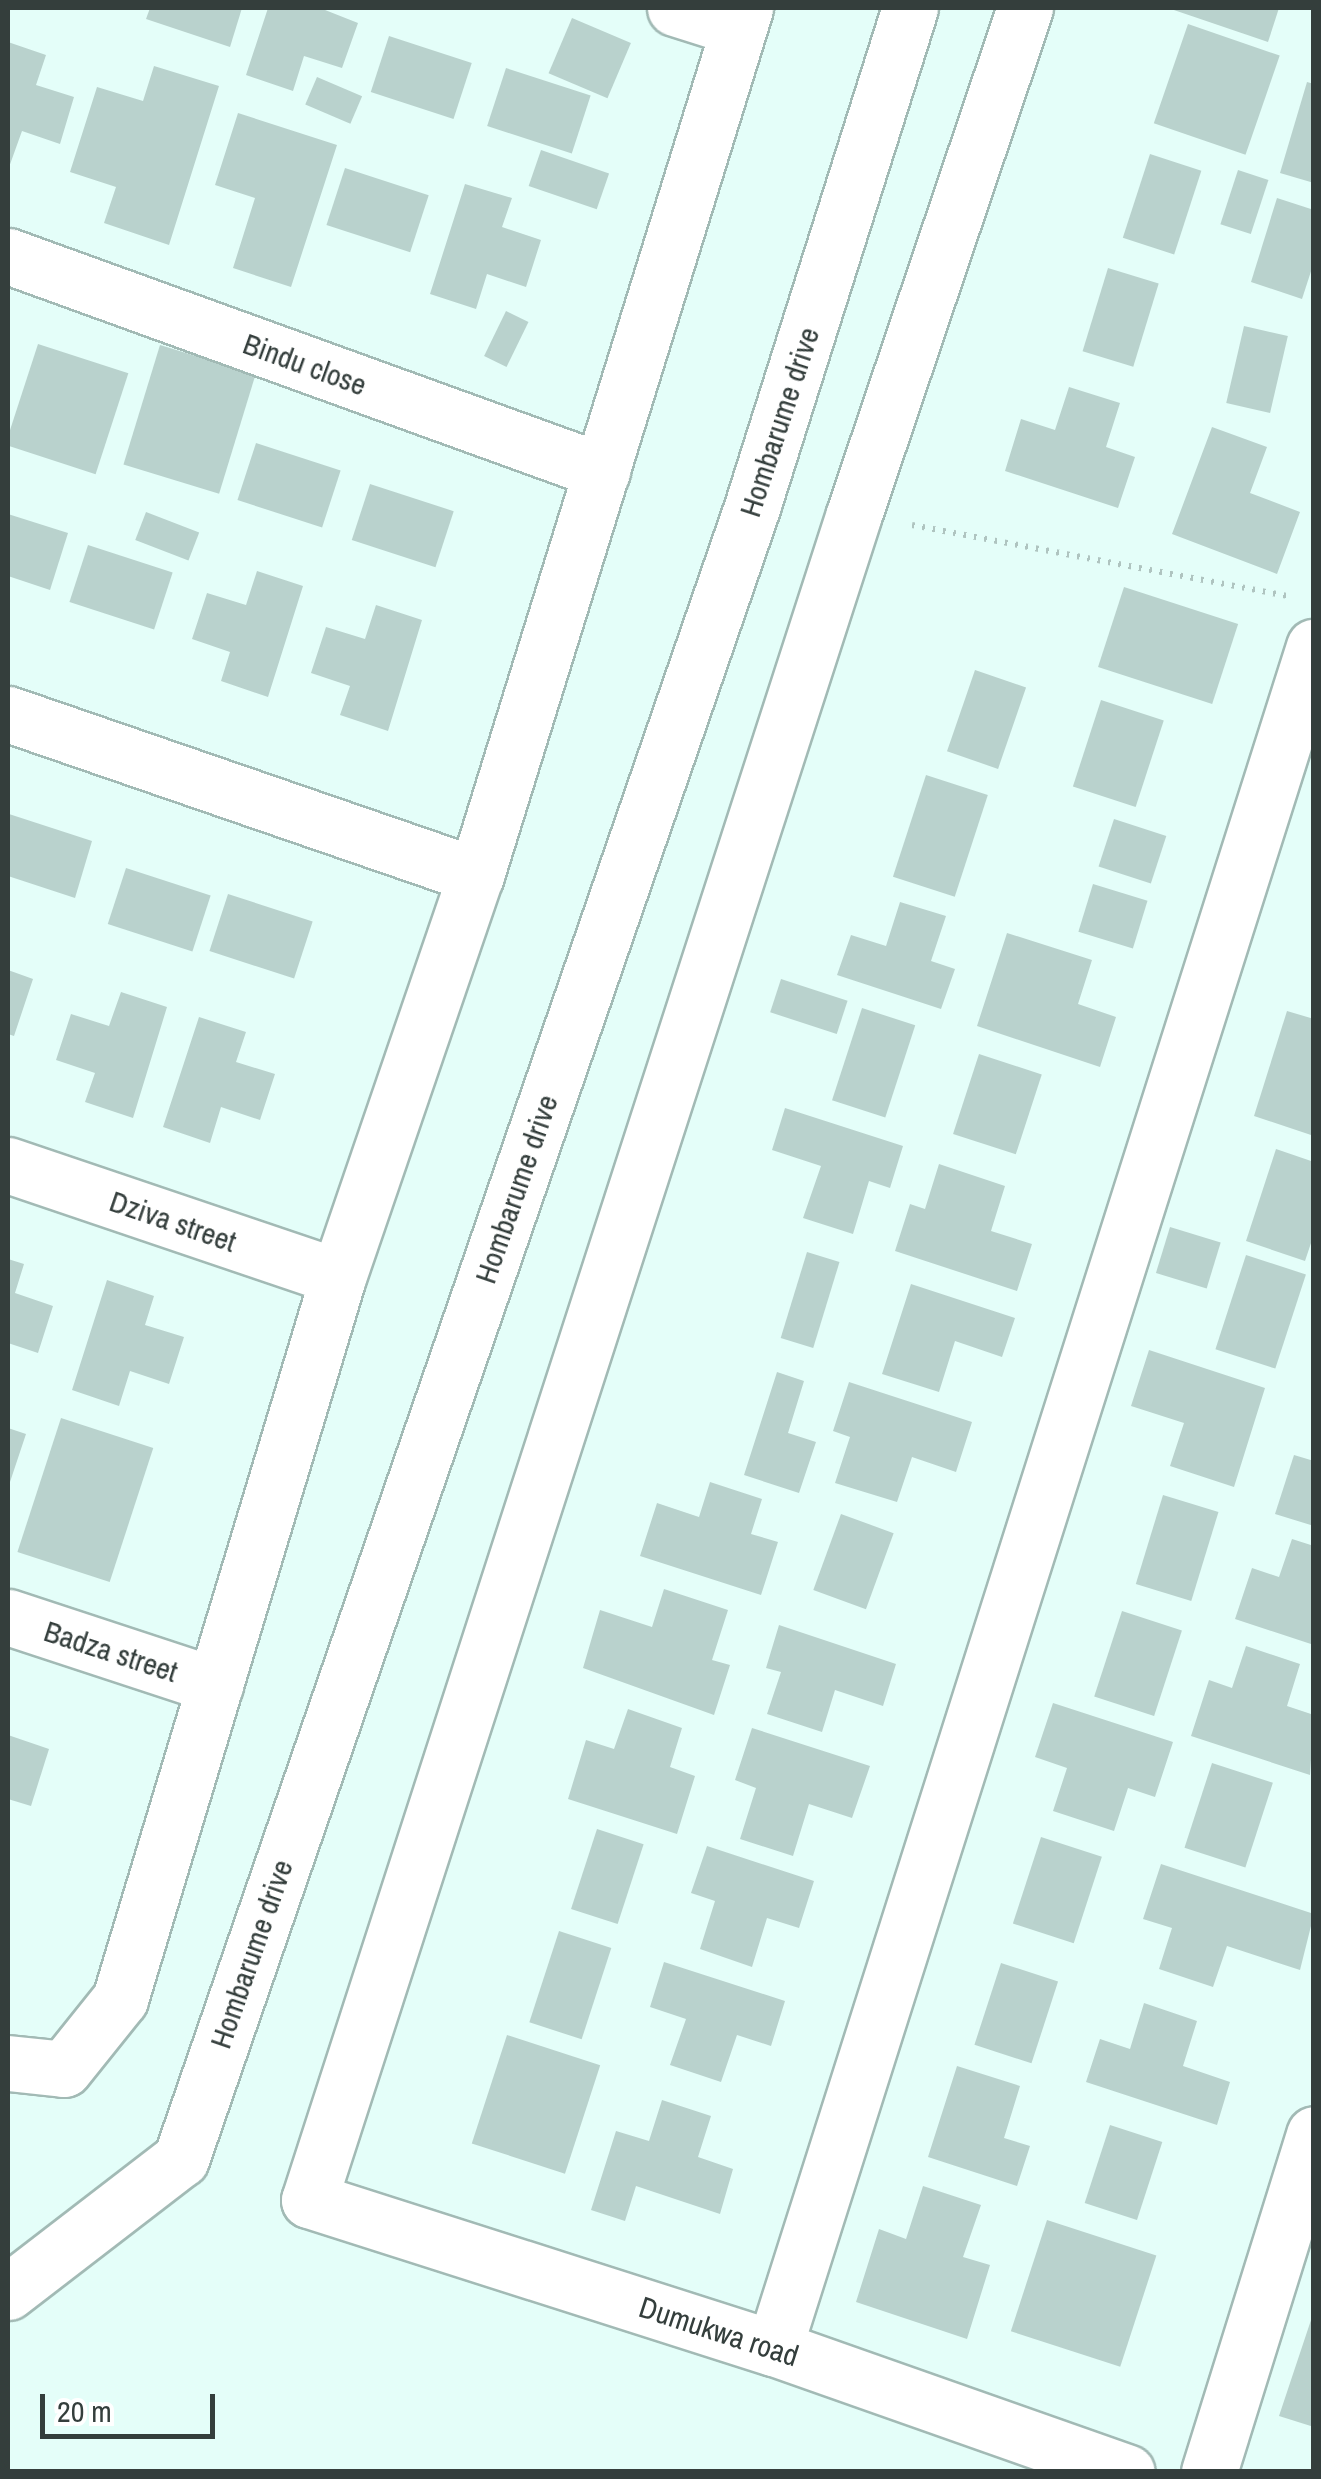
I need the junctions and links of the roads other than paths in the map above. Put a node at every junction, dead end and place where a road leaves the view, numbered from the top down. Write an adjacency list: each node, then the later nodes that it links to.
1 (676, 8): 4 (street)
2 (910, 8): 16 (street, Hombarume drive)
3 (1025, 8): 17 (street, Dumukwa road)
4 (742, 18): 6 (street)
5 (8, 256): 6 (street, Bindu close)
6 (602, 471): 9 (street)
7 (1314, 648): 17 (street)
8 (8, 714): 9 (street)
9 (476, 875): 11 (street)
10 (8, 1165): 11 (street, Dziva street)
11 (338, 1277): 13 (street)
12 (8, 1617): 13 (street, Badza street)
13 (215, 1684): 14 (street)
14 (8, 2063)
15 (1314, 2134): 19 (street)
16 (8, 2292)
17 (774, 2348): 18 (street, Dumukwa road)
18 (1126, 2472)
19 (1208, 2472)

